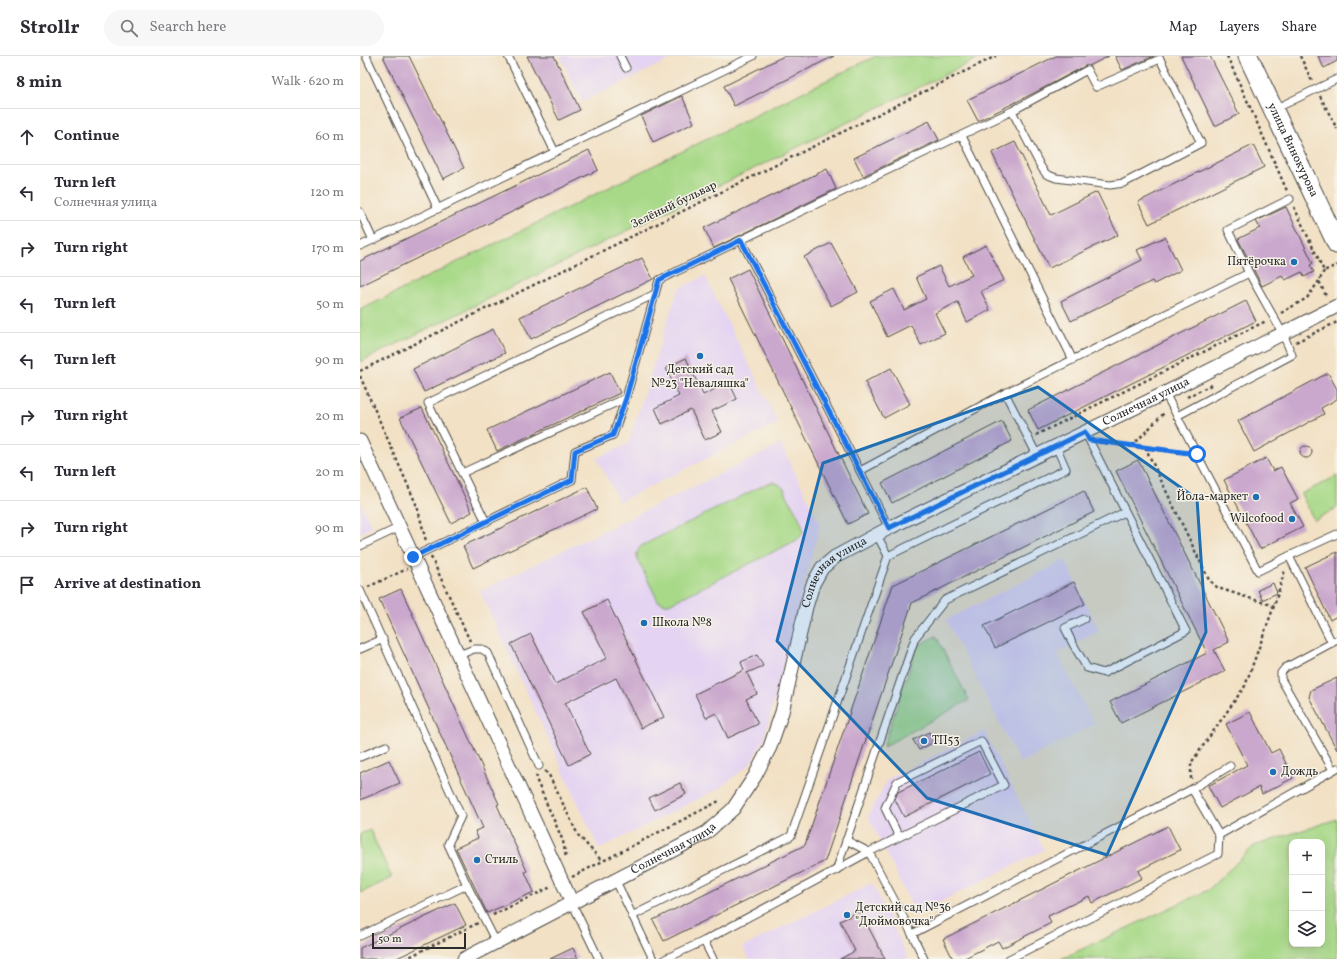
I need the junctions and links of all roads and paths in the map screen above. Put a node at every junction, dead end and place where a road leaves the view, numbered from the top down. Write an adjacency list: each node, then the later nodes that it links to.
1 (366, 56): 16 (lane)
2 (508, 56): 14 (lane)
3 (620, 56): 9 (lane)
4 (753, 56): 14 (lane)
5 (996, 56): 32 (path, Зелёный бульвар)
6 (1226, 56): 15 (path)
7 (1248, 56): 11 (main road, улица Винокурова)
8 (1259, 56): 11 (main road, улица Винокурова)
9 (626, 68)
10 (1337, 79): 11 (lane)
11 (1279, 107): 18 (main road, улица Винокурова); 21 (main road, улица Винокурова)
12 (1012, 111): 12 (lane); 13 (lane)
13 (962, 136): 20 (lane); 31 (lane)
14 (555, 152): 16 (lane)
15 (1290, 199): 24 (path); 25 (lane)
16 (438, 209): 19 (lane)
17 (360, 212): 19 (lane)
18 (1337, 217)
19 (373, 240): 22 (lane)
20 (741, 240): 27 (lane); 47 (lane)
21 (1337, 244)
22 (360, 246)
23 (1337, 265): 24 (path)
24 (1324, 272): 26 (path)
25 (1249, 273): 29 (lane); 31 (lane)
26 (1320, 281): 28 (path); 29 (path)
27 (655, 294): 36 (lane); 48 (lane)
28 (1333, 305): 30 (street, Солнечная улица)
29 (1273, 317): 30 (lane); 40 (path)
30 (1283, 334): 35 (street, Солнечная улица); 38 (lane)
31 (1073, 360): 34 (lane)
32 (360, 371)
33 (360, 376): 56 (path)
34 (1005, 393): 40 (lane); 47 (lane)
35 (1165, 393): 37 (lane); 39 (street, Солнечная улица)
36 (626, 398): 48 (lane); 50 (lane)
37 (1171, 405): 38 (lane); 43 (path)
38 (1177, 416): 45 (lane)
39 (1087, 436): 42 (street, Солнечная улица); 43 (path); 49 (lane)
40 (1028, 439): 46 (lane)
41 (360, 441): 51 (street)
42 (1056, 446): 46 (street, Солнечная улица); 57 (lane)
43 (1132, 446): 44 (path)
44 (1145, 447): 45 (path); 62 (path)
45 (1197, 454): 58 (lane)
46 (1037, 455): 52 (street, Солнечная улица)
47 (860, 471): 52 (lane)
48 (462, 473): 50 (lane)
49 (1125, 512): 63 (lane); 77 (lane)
50 (486, 522): 56 (lane)
51 (400, 527): 55 (lane); 59 (street)
52 (889, 528): 54 (street, Солнечная улица)
53 (1337, 534): 58 (lane)
54 (877, 535): 57 (lane); 82 (street, Солнечная улица)
55 (360, 546)
56 (428, 550): 59 (lane); 66 (path)
57 (888, 556): 85 (lane)
58 (1289, 556): 62 (path); 65 (lane)
59 (415, 560): 60 (path); 68 (street)
60 (367, 587)
61 (360, 590): 64 (lane)
62 (1274, 606): 74 (path)
63 (1084, 618)
64 (383, 639): 67 (lane); 83 (lane)
65 (1335, 642): 73 (lane)
66 (474, 649): 68 (lane); 71 (lane)
67 (360, 650)
68 (459, 655): 84 (street)
69 (386, 746): 70 (lane)
70 (360, 757)
71 (539, 766): 79 (path); 80 (path)
72 (1230, 766): 74 (lane)
73 (1335, 769): 75 (lane)
74 (1192, 789): 75 (lane); 86 (lane)
75 (1219, 835): 97 (lane)
76 (899, 837): 76 (lane); 78 (lane)
77 (846, 840): 78 (lane); 81 (lane)
78 (869, 852): 81 (lane); 86 (lane)
79 (602, 861)
80 (567, 863)
81 (836, 871): 88 (lane)
82 (616, 881): 84 (street, Солнечная улица); 85 (lane)
83 (467, 885): 87 (lane); 89 (lane)
84 (572, 903): 89 (street, Солнечная улица); 92 (lane)
85 (632, 916): 93 (lane)
86 (912, 934): 96 (lane)
87 (360, 936)
88 (704, 941): 94 (lane); 95 (lane)
89 (496, 942): 90 (street, Солнечная улица)
90 (478, 956): 91 (street, Солнечная улица)
91 (464, 959)
92 (599, 959)
93 (653, 959)
94 (665, 959)
95 (713, 959)
96 (924, 959)
97 (1009, 959)

